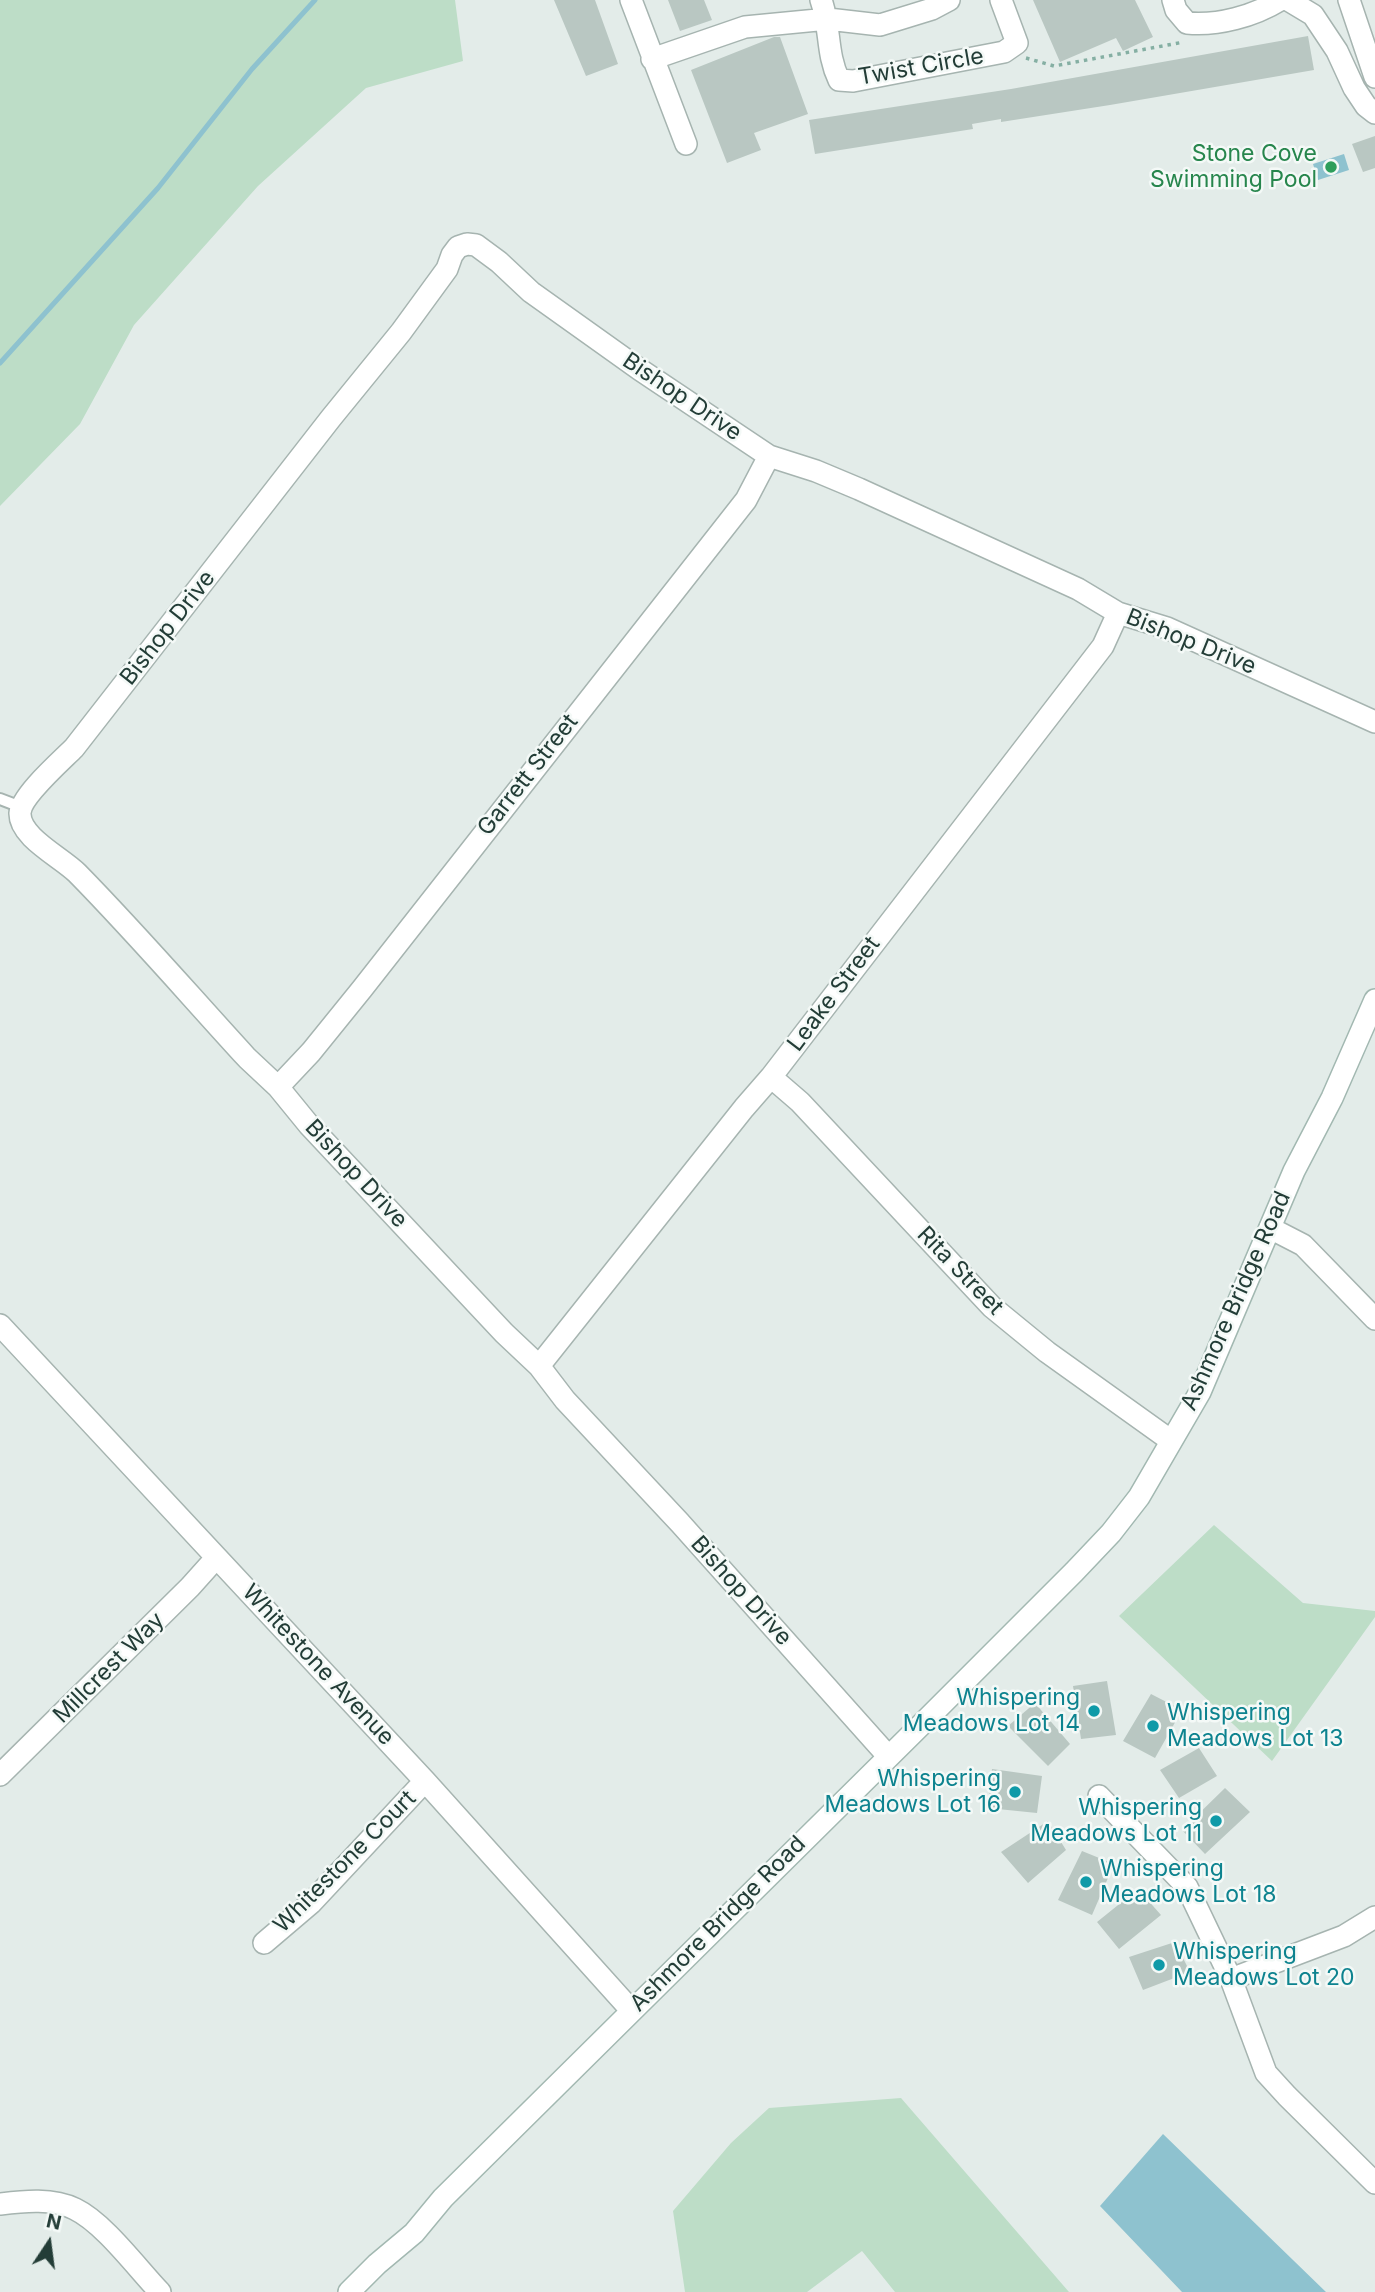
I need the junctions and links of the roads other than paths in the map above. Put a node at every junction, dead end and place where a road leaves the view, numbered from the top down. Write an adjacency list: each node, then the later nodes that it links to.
1 (631, 0): 9 (street)
2 (949, 0): 8 (street)
3 (1001, 0): 8 (street, Twist Circle)
4 (1173, 0): 5 (street)
5 (1280, 0)
6 (1288, 0): 11 (street)
7 (1349, 0): 10 (street)
8 (824, 10): 9 (street)
9 (652, 59): 12 (street)
10 (1375, 77)
11 (1372, 103)
12 (686, 144)
13 (769, 456): 14 (street, Bishop Drive); 17 (street, Bishop Drive); 20 (street, Garrett Street)
14 (1118, 613): 15 (street, Bishop Drive); 19 (street, Leake Street)
15 (1375, 722)
16 (0, 799): 17 (lane)
17 (21, 807): 20 (street, Bishop Drive)
18 (1375, 1000): 21 (street, Ashmore Bridge Road)
19 (771, 1077): 24 (street, Leake Street); 25 (street, Rita Street)
20 (278, 1087): 24 (street, Bishop Drive)
21 (1270, 1228): 22 (street); 25 (street, Ashmore Bridge Road)
22 (1375, 1319)
23 (3, 1333): 26 (street, Whitestone Avenue)
24 (539, 1366): 27 (street, Bishop Drive)
25 (1170, 1440): 27 (street, Ashmore Bridge Road)
26 (216, 1558): 28 (street, Millcrest Way); 29 (street, Whitestone Avenue)
27 (888, 1756): 34 (street, Ashmore Bridge Road)
28 (0, 1775)
29 (425, 1781): 32 (street, Whitestone Court); 34 (street, Whitestone Avenue)
30 (1099, 1796): 33 (street)
31 (1375, 1917): 33 (street)
32 (264, 1942)
33 (1231, 1979): 35 (street)
34 (631, 2010): 38 (street, Ashmore Bridge Road)
35 (1375, 2183)
36 (0, 2204): 37 (street)
37 (160, 2292)
38 (349, 2292)

